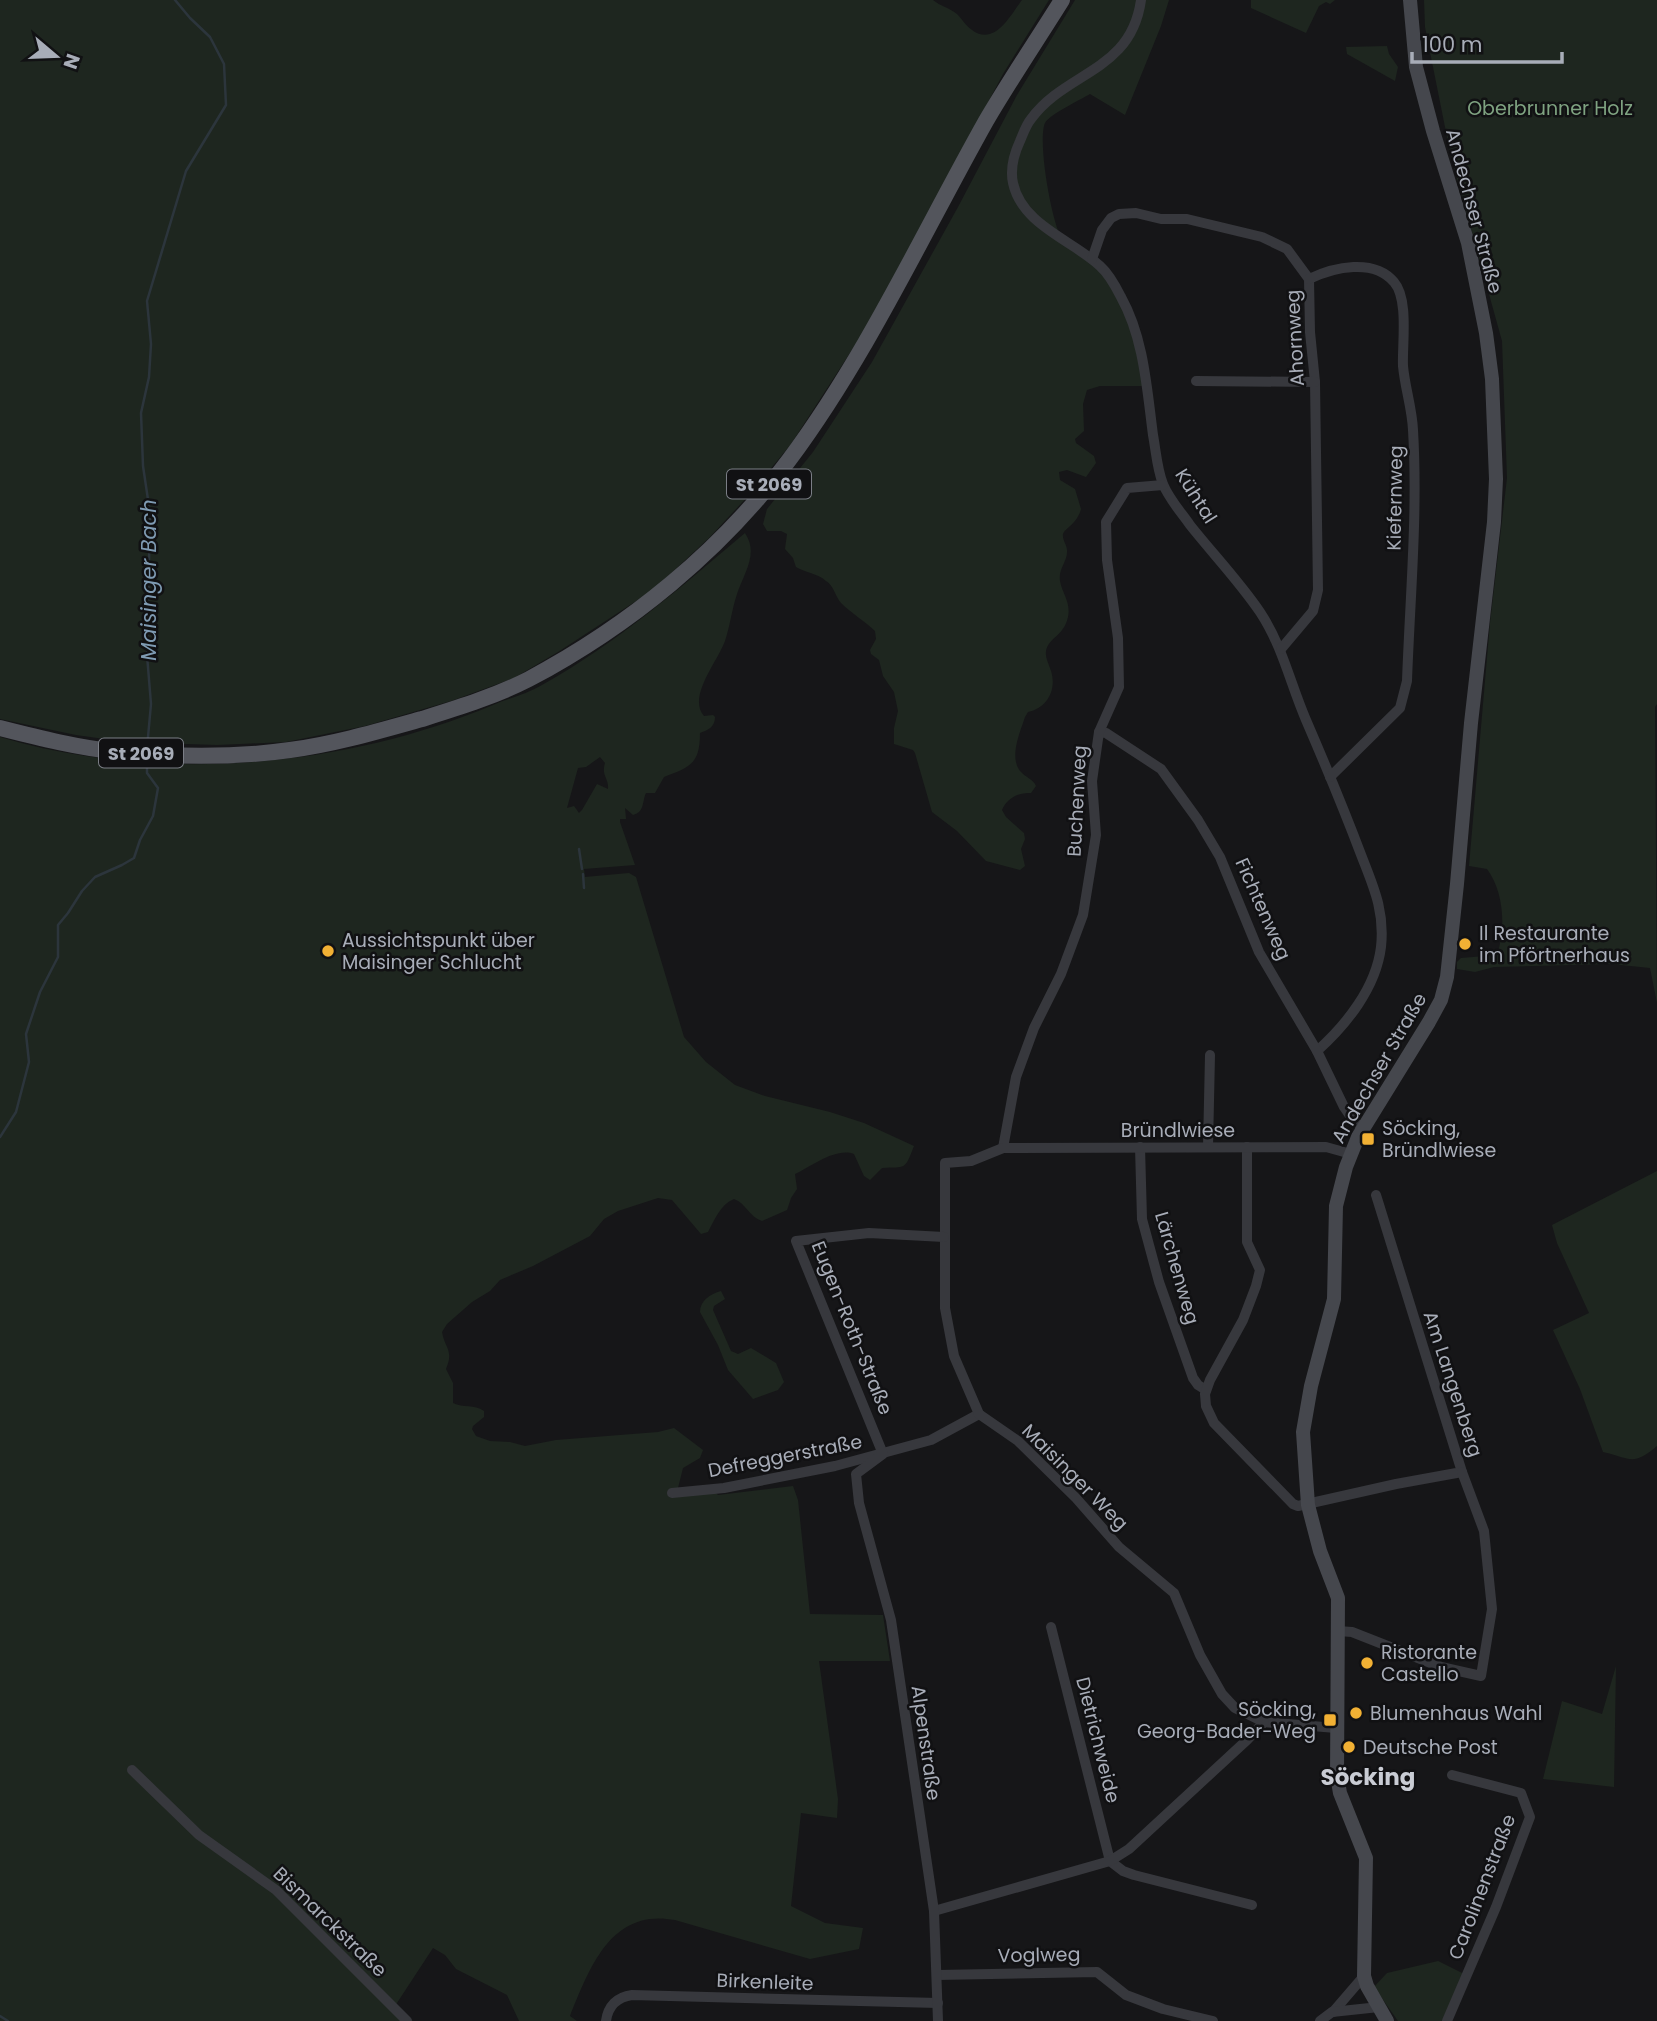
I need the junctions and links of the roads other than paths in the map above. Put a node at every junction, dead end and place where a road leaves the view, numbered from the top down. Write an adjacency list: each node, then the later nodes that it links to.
1 (1062, 0): 10 (main road, St 2069)
2 (1140, 0): 4 (street, Kühtal)
3 (1410, 0): 15 (street, Andechser Straße)
4 (1092, 259): 5 (street, Ahornweg); 8 (street, Kühtal)
5 (1310, 279): 7 (street, Ahornweg); 12 (street, Kiefernweg)
6 (1196, 381): 7 (street)
7 (1315, 382): 9 (street, Ahornweg)
8 (1163, 485): 9 (street, Kühtal); 11 (street, Buchenweg)
9 (1281, 649): 12 (street, Kühtal)
10 (0, 728)
11 (1099, 732): 13 (street, Fichtenweg); 19 (street, Buchenweg)
12 (1330, 776): 13 (street, Kühtal)
13 (1317, 1051): 15 (street, Fichtenweg)
14 (1210, 1055): 17 (street)
15 (1364, 1127): 20 (street, Andechser Straße)
16 (1140, 1147): 17 (street, Bründlwiese); 19 (street, Bründlwiese); 23 (street, Lärchenweg)
17 (1208, 1147): 18 (street, Bründlwiese)
18 (1247, 1147): 20 (street, Bründlwiese); 23 (street)
19 (1003, 1148): 22 (street)
20 (1351, 1154): 28 (street, Andechser Straße)
21 (1377, 1195): 26 (street, Am Langenberg)
22 (944, 1237): 24 (street); 25 (street, Eugen-Roth-Straße)
23 (1206, 1390): 28 (street, Lärchenweg)
24 (979, 1414): 25 (street, Defreggerstraße); 31 (street, Maisinger Weg)
25 (883, 1454): 27 (street, Defreggerstraße); 37 (street, Alpenstraße)
26 (1462, 1472): 28 (street, Am Langenberg); 30 (street)
27 (672, 1493)
28 (1308, 1506): 30 (street, Andechser Straße)
29 (1051, 1627): 35 (street, Dietrichweide)
30 (1338, 1631): 32 (street, Andechser Straße)
31 (1264, 1721): 32 (street, Maisinger Weg); 35 (street)
32 (1336, 1728): 39 (street, Andechser Straße)
33 (132, 1770): 43 (street, Bismarckstraße)
34 (1452, 1775): 49 (street, Carolinenstraße)
35 (1110, 1861): 36 (street); 37 (street)
36 (1251, 1905)
37 (934, 1911): 38 (street, Alpenstraße)
38 (937, 1975): 40 (street, Alpenstraße); 46 (street, Voglweg)
39 (1364, 1976): 41 (street, Andechser Straße); 42 (street)
40 (938, 2003): 44 (street, Birkenleite); 45 (street, Alpenstraße)
41 (1379, 2007): 42 (street); 48 (street, Andechser Straße)
42 (1332, 2012): 47 (street)
43 (407, 2021)
44 (606, 2021)
45 (938, 2021)
46 (1213, 2021)
47 (1320, 2021)
48 (1387, 2021)
49 (1447, 2021)

